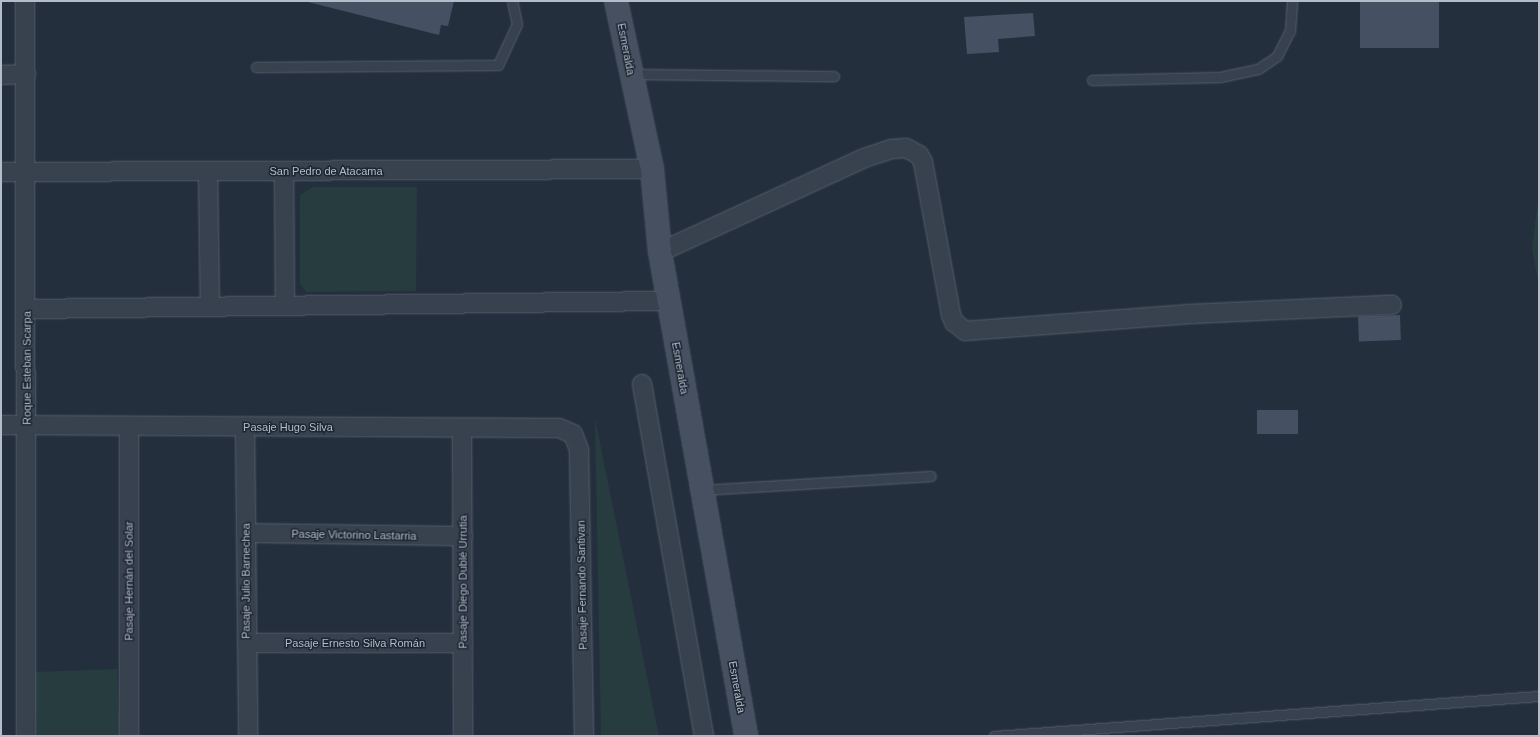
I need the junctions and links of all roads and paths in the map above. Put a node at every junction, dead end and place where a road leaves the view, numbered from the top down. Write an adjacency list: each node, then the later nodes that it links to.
1 (25, 1): 6 (street, Roque Esteban Scarpa)
2 (512, 1): 5 (lane)
3 (616, 1): 7 (street, Esmeralda)
4 (1292, 1): 10 (lane)
5 (256, 67)
6 (26, 74): 8 (street); 15 (street, Roque Esteban Scarpa)
7 (630, 74): 9 (lane); 11 (street, Esmeralda)
8 (1, 75)
9 (834, 76)
10 (1092, 80)
11 (652, 170): 13 (street, San Pedro de Atacama); 16 (street, Esmeralda)
12 (208, 171): 13 (street, San Pedro de Atacama); 15 (street, San Pedro de Atacama); 19 (street)
13 (284, 171): 20 (street)
14 (1, 172): 15 (street, San Pedro de Atacama)
15 (26, 172): 21 (street, Roque Esteban Scarpa)
16 (660, 252): 17 (street, Esmeralda); 18 (street)
17 (668, 301): 20 (street); 30 (street, Esmeralda)
18 (1392, 305)
19 (210, 306): 20 (street); 21 (street)
20 (285, 306)
21 (27, 309): 24 (street, Roque Esteban Scarpa)
22 (642, 384): 41 (street)
23 (1, 425): 24 (street, Pasaje Hugo Silva)
24 (27, 425): 25 (street, Pasaje Hugo Silva); 36 (street, Roque Esteban Scarpa)
25 (129, 426): 26 (street, Pasaje Hugo Silva); 37 (street, Pasaje Hernán del Solar)
26 (245, 427): 27 (street, Pasaje Hugo Silva); 31 (street, Pasaje Julio Barnechea)
27 (462, 428): 28 (street, Pasaje Hugo Silva); 32 (street, Pasaje Diego Dublé Urrutia)
28 (573, 434): 40 (street, Pasaje Fernando Santivan)
29 (931, 476): 30 (lane)
30 (702, 490): 42 (street, Esmeralda)
31 (246, 533): 32 (street, Pasaje Victorino Lastarria); 33 (street, Pasaje Julio Barnechea)
32 (463, 536): 34 (street, Pasaje Diego Dublé Urrutia)
33 (247, 643): 34 (street, Pasaje Ernesto Silva Román); 38 (street, Pasaje Julio Barnechea)
34 (462, 643): 39 (street, Pasaje Diego Dublé Urrutia)
35 (1539, 696): 43 (lane)
36 (26, 736)
37 (130, 736)
38 (248, 736)
39 (463, 736)
40 (584, 736)
41 (704, 736)
42 (746, 736)
43 (994, 736)

